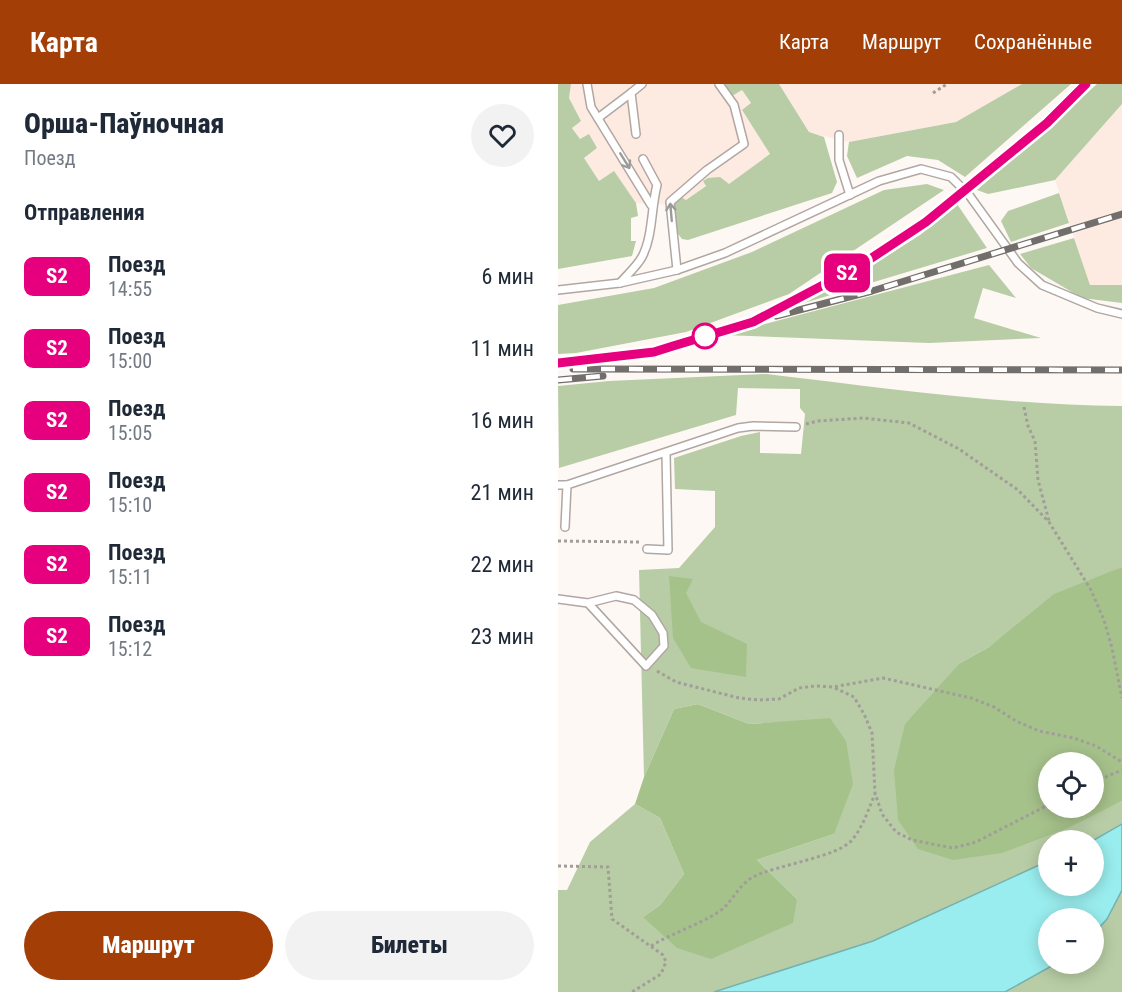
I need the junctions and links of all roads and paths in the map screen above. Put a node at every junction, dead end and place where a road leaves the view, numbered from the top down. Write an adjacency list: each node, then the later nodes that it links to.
1 (587, 84): 7 (lane)
2 (642, 84): 5 (lane)
3 (719, 84): 13 (lane, one-way to 3)
4 (947, 84): 6 (path)
5 (631, 93): 7 (lane); 8 (lane)
6 (933, 93)
7 (598, 118): 12 (lane, one-way to 12)
8 (636, 134)
9 (839, 135): 11 (lane)
10 (643, 159): 12 (lane)
11 (850, 195): 13 (lane); 16 (lane)
12 (651, 205): 14 (lane)
13 (677, 270): 14 (lane)
14 (620, 283): 15 (lane)
15 (558, 290)
16 (1122, 314)
17 (1024, 407): 22 (path)
18 (796, 427): 19 (lane); 22 (path)
19 (666, 454): 21 (lane); 25 (lane)
20 (558, 484): 21 (lane)
21 (567, 485): 23 (lane)
22 (1049, 522): 30 (path)
23 (565, 527)
24 (558, 541): 25 (path)
25 (647, 545)
26 (558, 598): 27 (lane)
27 (588, 603): 28 (lane); 28 (lane)
28 (646, 666): 29 (path)
29 (833, 687): 31 (path); 34 (path)
30 (1122, 698)
31 (1122, 762)
32 (1122, 770): 33 (path)
33 (1104, 778)
34 (875, 793): 35 (path); 37 (path)
35 (1038, 810)
36 (558, 866): 37 (path)
37 (651, 946): 38 (path)
38 (632, 992)

